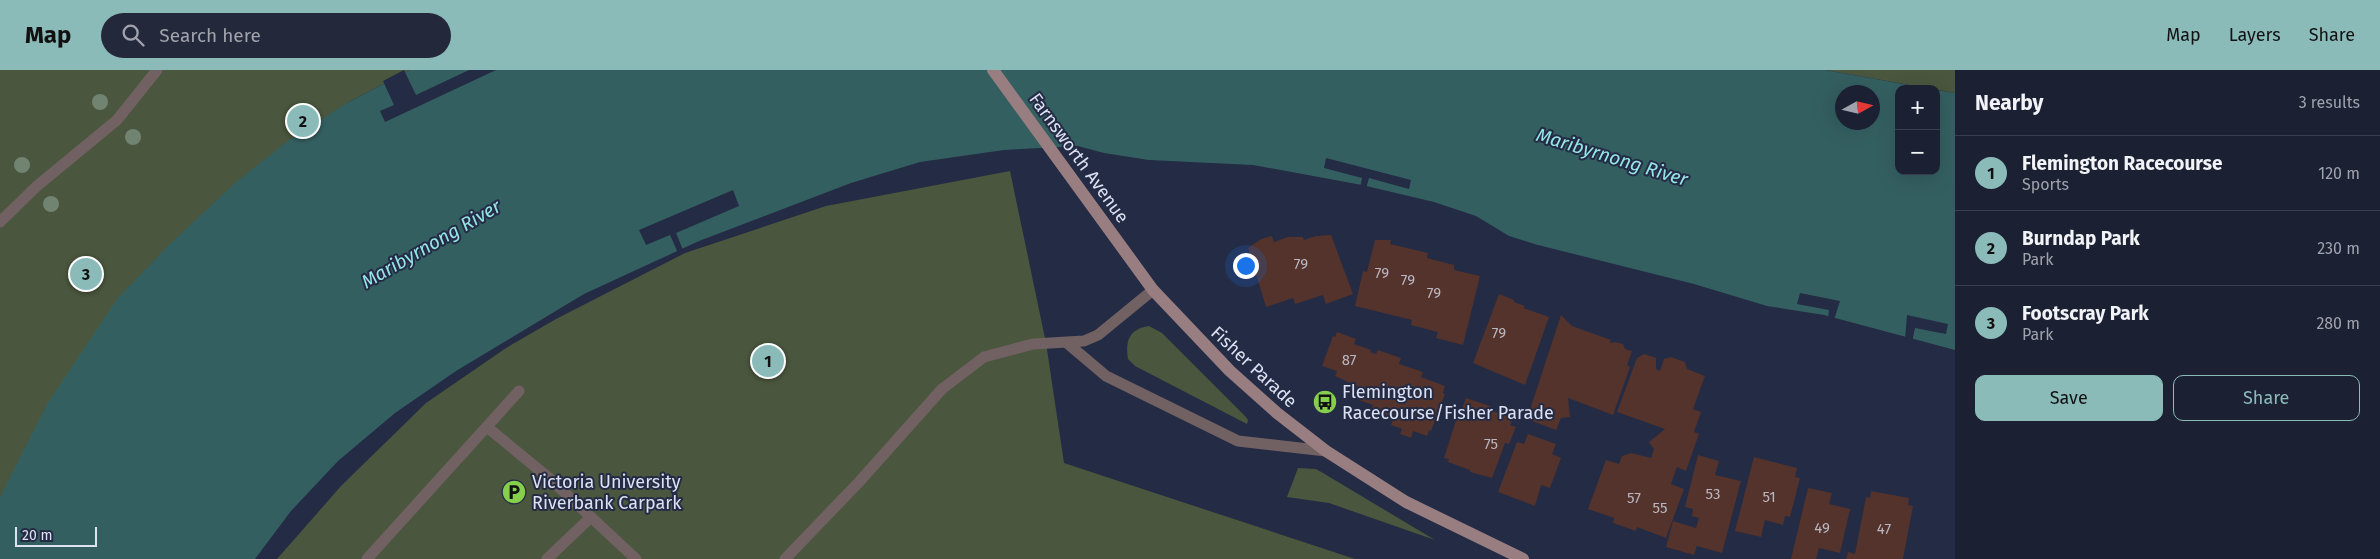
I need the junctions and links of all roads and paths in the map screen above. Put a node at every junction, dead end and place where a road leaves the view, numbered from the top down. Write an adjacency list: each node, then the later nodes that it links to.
1 (157, 70): 3 (lane)
2 (994, 70): 4 (main road, Farnsworth Avenue)
3 (0, 222)
4 (1118, 242): 5 (main road, Fisher Parade)
5 (1153, 290): 6 (lane); 9 (main road, Fisher Parade)
6 (1067, 343): 9 (lane); 14 (lane)
7 (519, 390): 8 (lane)
8 (487, 427): 10 (lane); 11 (lane)
9 (1326, 451): 15 (main road, Fisher Parade)
10 (590, 518): 12 (lane); 13 (lane)
11 (367, 559)
12 (547, 559)
13 (636, 559)
14 (785, 559)
15 (1523, 559)

